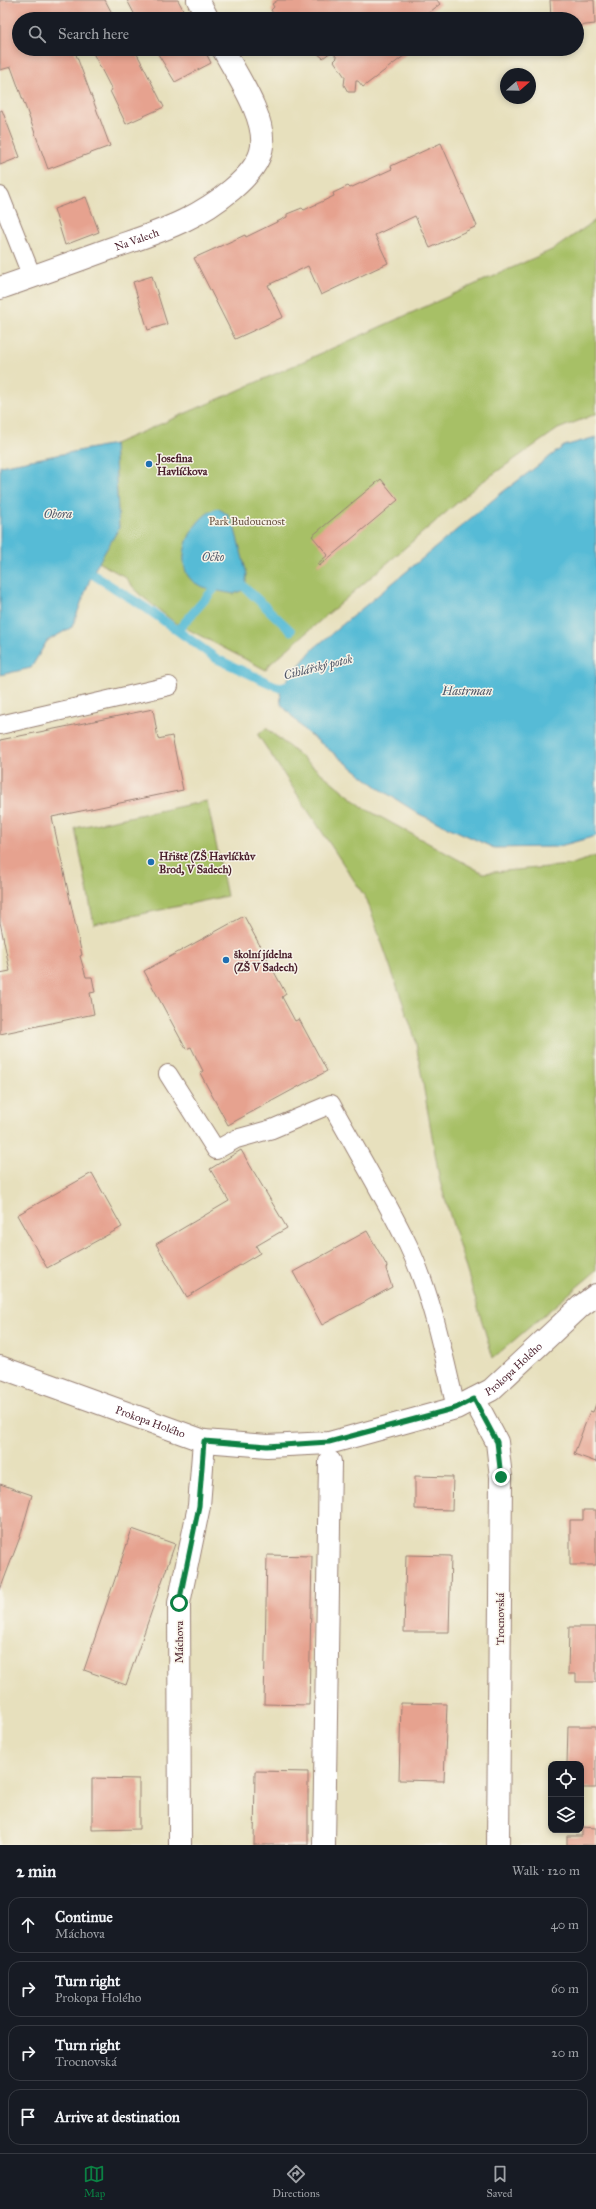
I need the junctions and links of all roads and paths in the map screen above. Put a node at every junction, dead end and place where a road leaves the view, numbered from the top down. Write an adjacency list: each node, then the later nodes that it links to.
1 (198, 0): 2 (street)
2 (204, 12)
3 (227, 56): 5 (street, Na Valech)
4 (0, 196): 5 (lane)
5 (32, 277): 6 (street, Na Valech)
6 (0, 288)
7 (169, 686): 8 (lane)
8 (0, 725)
9 (168, 1074): 12 (lane)
10 (596, 1295): 12 (street, Prokopa Holého)
11 (0, 1367): 13 (street, Prokopa Holého)
12 (465, 1403): 13 (street, Prokopa Holého); 17 (street, Trocnovská)
13 (204, 1441): 15 (street, Máchova)
14 (330, 1462): 16 (street)
15 (180, 1845)
16 (324, 1845)
17 (498, 1845)

